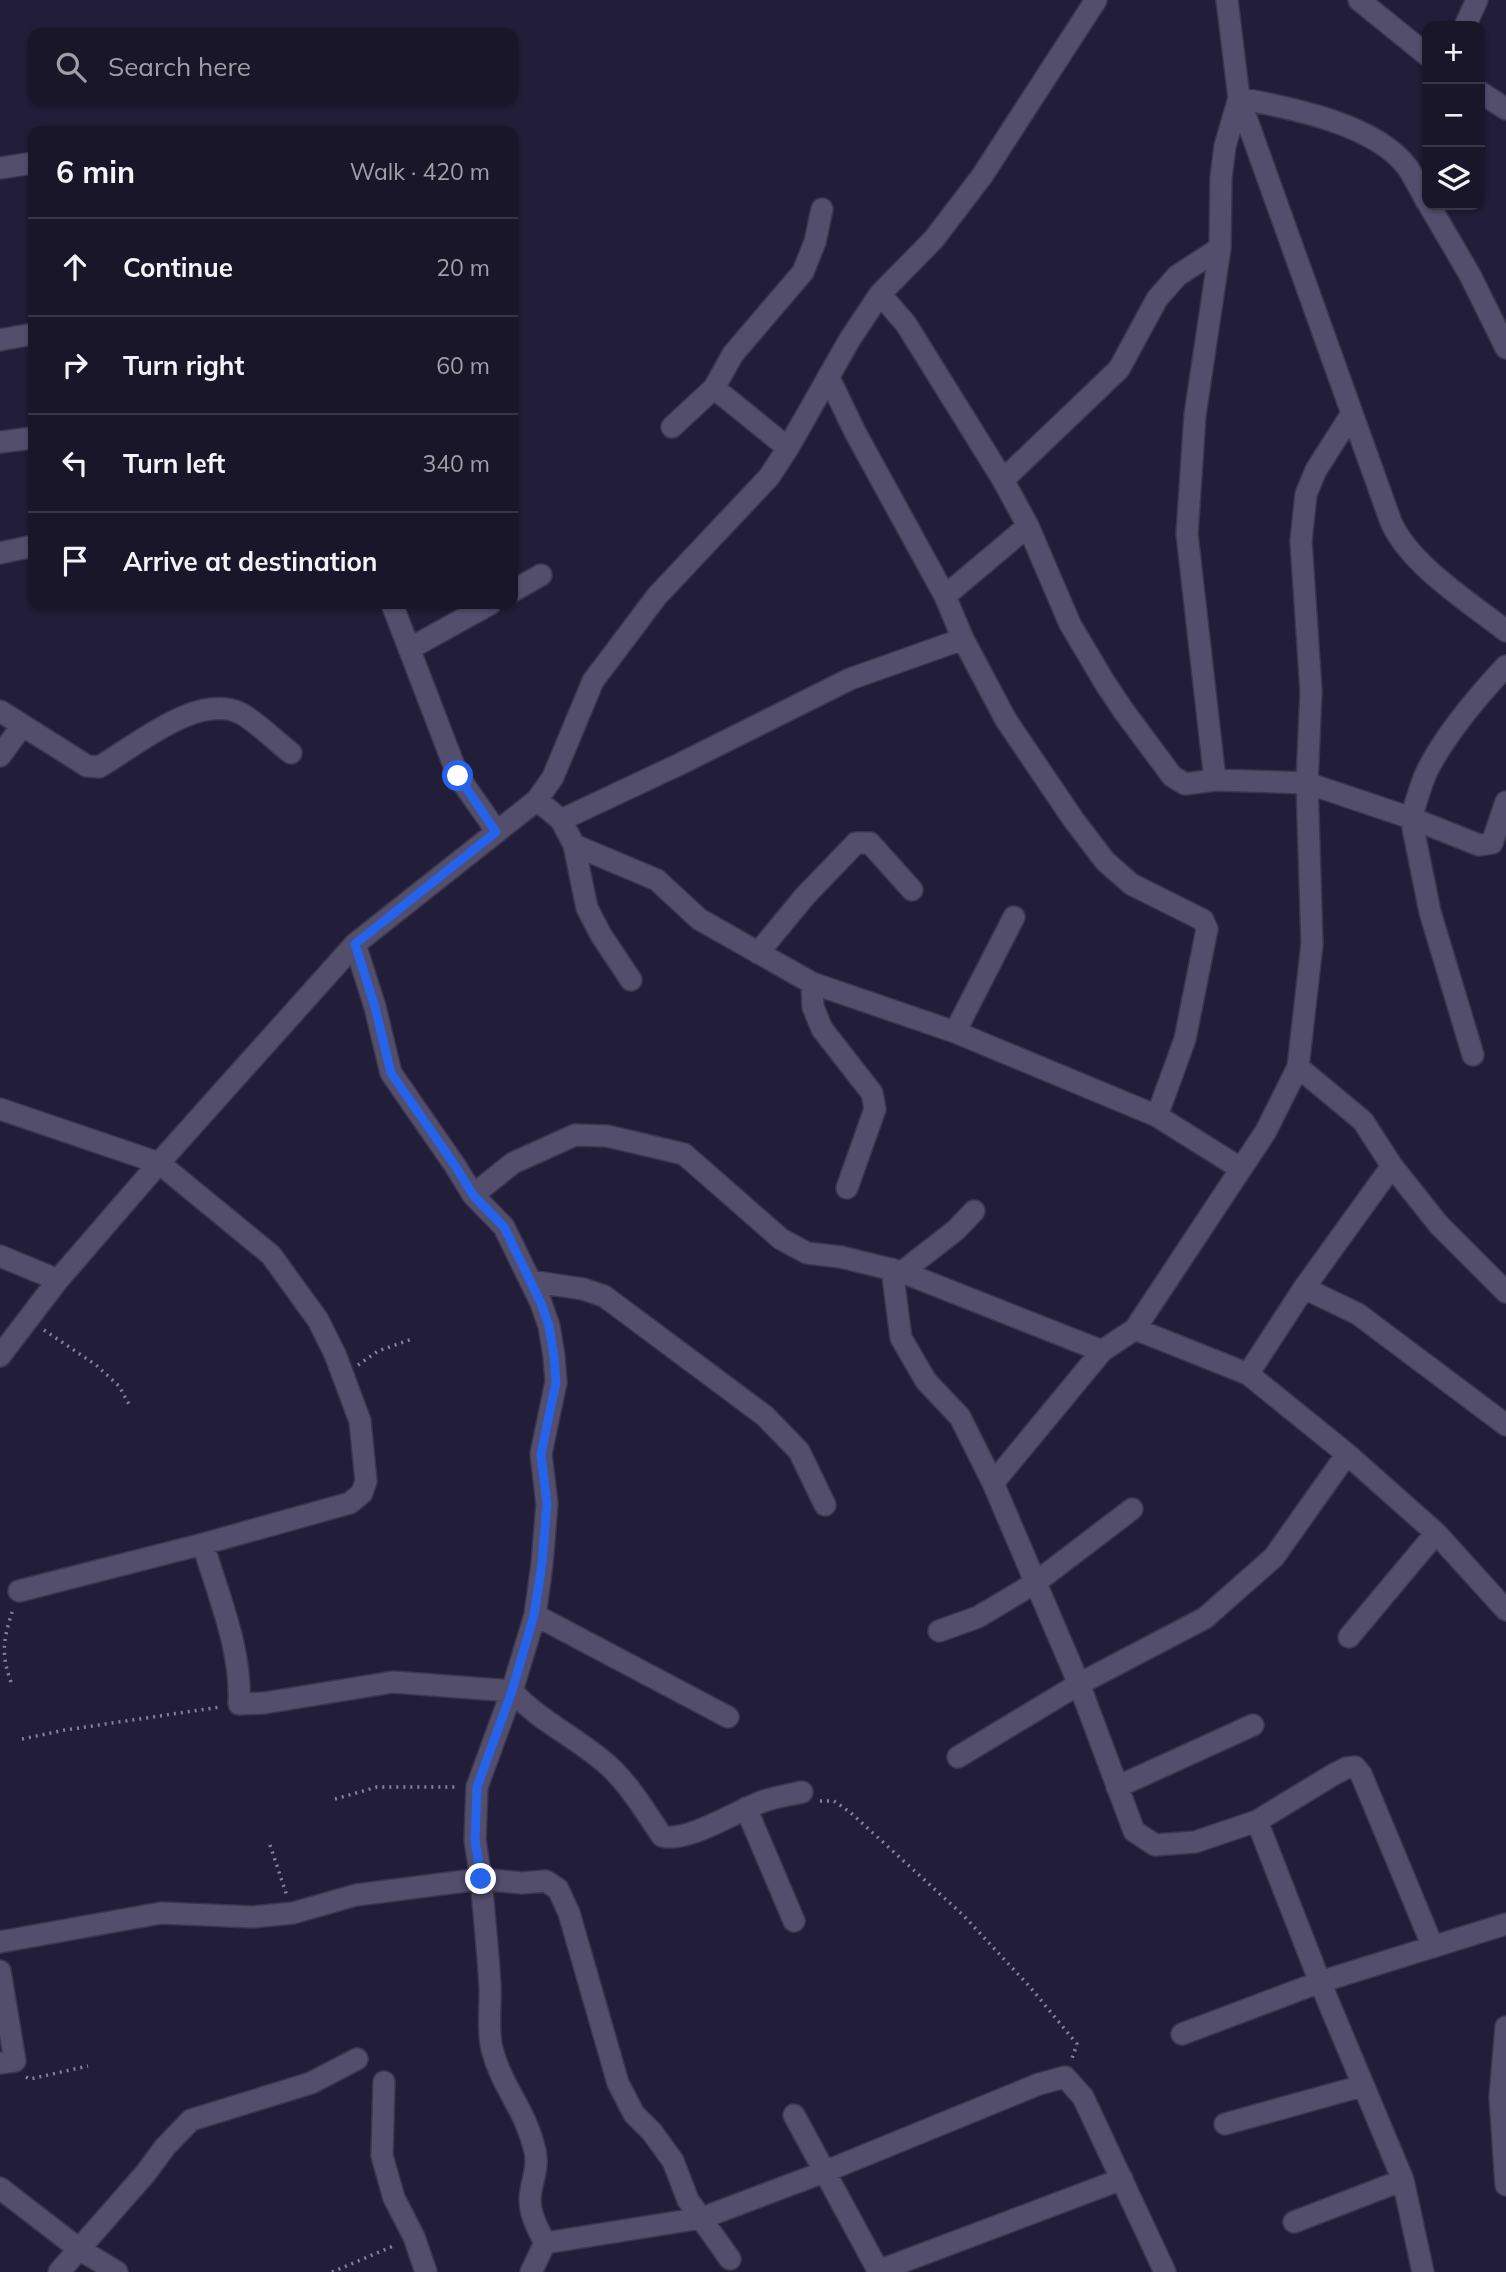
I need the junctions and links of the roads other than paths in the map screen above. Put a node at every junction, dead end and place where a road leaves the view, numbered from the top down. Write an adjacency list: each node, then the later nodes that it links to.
1 (1096, 0): 16 (street)
2 (1227, 0): 8 (street)
3 (1359, 0): 6 (street)
4 (1477, 0): 5 (street)
5 (1467, 21)
6 (1422, 51)
7 (1485, 95): 9 (street)
8 (1240, 98): 12 (street); 15 (street); 22 (street)
9 (1506, 109)
10 (28, 164): 11 (street)
11 (0, 168)
12 (1422, 192)
13 (822, 209): 21 (street)
14 (1432, 210): 19 (street)
15 (1220, 248): 27 (street); 44 (street)
16 (880, 294): 20 (street); 27 (street)
17 (28, 335): 18 (street)
18 (0, 340)
19 (1506, 348)
20 (829, 378): 26 (street); 33 (street)
21 (714, 388): 23 (street); 26 (street)
22 (1351, 415): 36 (street); 45 (street)
23 (672, 427)
24 (28, 439): 25 (street)
25 (0, 442)
26 (788, 448): 46 (street)
27 (1003, 480): 28 (street)
28 (1028, 526): 33 (street); 44 (street)
29 (28, 547): 30 (street)
30 (0, 553)
31 (541, 575): 32 (street)
32 (518, 588)
33 (945, 596): 37 (street)
34 (394, 609): 38 (street)
35 (481, 609): 38 (street)
36 (1506, 631)
37 (963, 639): 49 (street); 62 (street)
38 (409, 649): 50 (street)
39 (1506, 666): 48 (street)
40 (0, 711): 41 (street)
41 (22, 726): 42 (street); 43 (street)
42 (291, 753)
43 (0, 756)
44 (1215, 780): 45 (street)
45 (1307, 783): 48 (street); 60 (street)
46 (537, 800): 49 (street); 50 (street)
47 (1506, 802): 48 (street)
48 (1411, 818): 59 (street)
49 (561, 820): 51 (street)
50 (496, 832): 54 (street)
51 (574, 845): 55 (street); 56 (street)
52 (912, 890): 55 (street)
53 (1014, 917): 58 (street)
54 (355, 944): 63 (street); 67 (street)
55 (758, 953): 57 (street)
56 (631, 980)
57 (812, 983): 58 (street); 66 (street)
58 (955, 1032): 62 (street)
59 (1472, 1055)
60 (1298, 1067): 64 (street); 65 (street)
61 (0, 1109): 63 (street)
62 (1157, 1116): 65 (street)
63 (159, 1163): 71 (street); 85 (street)
64 (1392, 1166): 73 (street); 74 (street)
65 (1240, 1168): 75 (street)
66 (847, 1188)
67 (473, 1195): 70 (street); 72 (street)
68 (974, 1210): 70 (street)
69 (0, 1256): 71 (street)
70 (897, 1271): 76 (street); 81 (street)
71 (58, 1280): 77 (street)
72 (530, 1281): 82 (street); 89 (street)
73 (1304, 1288): 78 (street); 79 (street)
74 (1506, 1292)
75 (1135, 1329): 76 (street); 78 (street)
76 (1102, 1351): 81 (street)
77 (0, 1356)
78 (1248, 1374): 80 (street)
79 (1506, 1425)
80 (1347, 1454): 84 (street); 92 (street)
81 (993, 1483): 86 (street)
82 (825, 1505)
83 (1132, 1509): 86 (street)
84 (1436, 1533): 88 (street); 91 (street)
85 (203, 1544): 87 (street); 93 (street)
86 (1035, 1583): 90 (street); 92 (street)
87 (19, 1591)
88 (1506, 1610)
89 (534, 1615): 93 (street); 94 (street)
90 (939, 1631)
91 (1349, 1637)
92 (1079, 1684): 96 (street); 97 (street)
93 (512, 1691): 99 (street); 101 (street)
94 (728, 1717)
95 (1254, 1725): 97 (street)
96 (958, 1757)
97 (1117, 1787): 100 (street)
98 (802, 1792): 99 (street)
99 (746, 1808): 102 (street)
100 (1257, 1821): 105 (street); 107 (street)
101 (481, 1879): 104 (street); 121 (street); 123 (street)
102 (794, 1920)
103 (1506, 1924): 105 (street)
104 (0, 1942)
105 (1433, 1947): 107 (street)
106 (0, 1971): 111 (street)
107 (1320, 1982): 109 (street); 113 (street)
108 (1506, 2027): 119 (street)
109 (1182, 2034)
110 (356, 2059): 124 (street)
111 (8, 2062)
112 (384, 2082): 128 (street)
113 (1362, 2086): 115 (street); 118 (street)
114 (794, 2115): 116 (street)
115 (1225, 2124)
116 (824, 2172): 117 (street); 121 (street); 130 (street)
117 (1122, 2179): 130 (street); 131 (street)
118 (1403, 2180): 122 (street); 132 (street)
119 (1506, 2185)
120 (0, 2188): 124 (street)
121 (702, 2218): 123 (street); 125 (street)
122 (1294, 2222)
123 (545, 2243): 129 (street)
124 (79, 2249): 126 (street); 127 (street)
125 (730, 2259)
126 (59, 2272)
127 (117, 2272)
128 (426, 2272)
129 (531, 2272)
130 (879, 2272)
131 (1165, 2272)
132 (1423, 2272)

